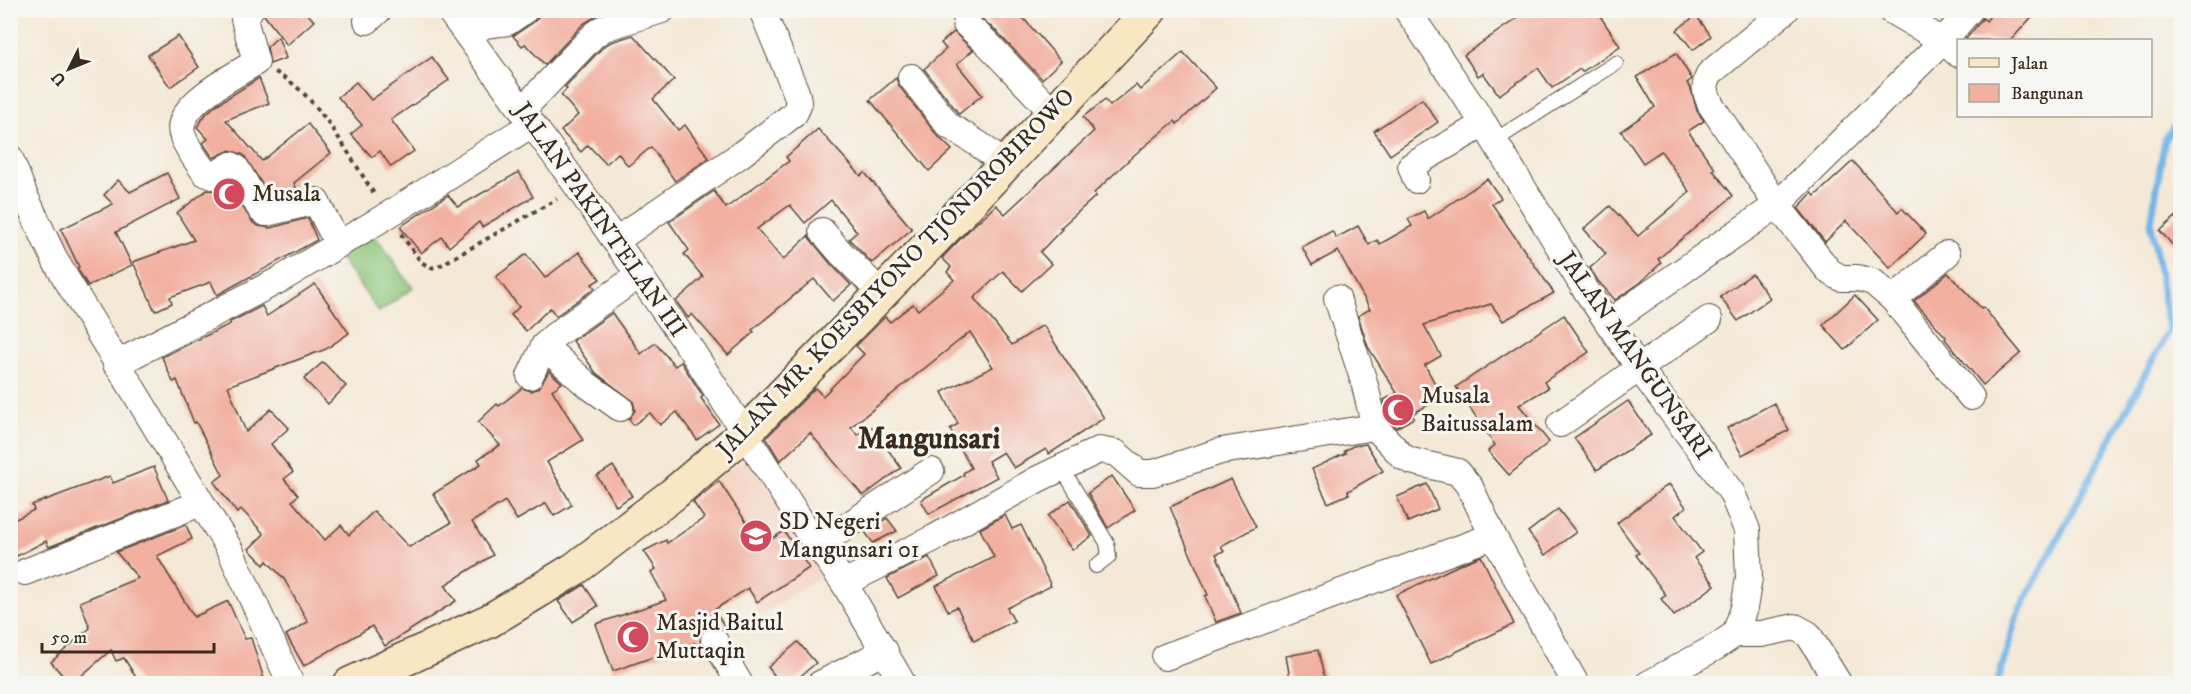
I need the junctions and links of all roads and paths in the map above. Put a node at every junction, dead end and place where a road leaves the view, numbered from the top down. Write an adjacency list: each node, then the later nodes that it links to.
1 (250, 10): 14 (street)
2 (449, 10): 12 (street, JALAN PAKINTELAN III)
3 (525, 10): 12 (street)
4 (662, 10): 18 (street)
5 (762, 10): 27 (street)
6 (1150, 10): 17 (main road, JALAN MR. KOESBIYONO TJONDROBIROWO)
7 (1407, 10): 19 (street, JALAN MANGUNSARI)
8 (1786, 10): 24 (street)
9 (1890, 10): 13 (street)
10 (1970, 10): 13 (street)
11 (966, 24): 17 (street)
12 (468, 36): 18 (street, JALAN PAKINTELAN III)
13 (1951, 48): 24 (street)
14 (256, 62): 25 (path); 28 (street)
15 (1616, 63): 19 (lane)
16 (911, 77): 21 (street)
17 (1053, 113): 21 (main road, JALAN MR. KOESBIYONO TJONDROBIROWO)
18 (527, 117): 23 (street, JALAN PAKINTELAN III); 25 (street)
19 (1489, 133): 22 (street); 35 (street, JALAN MANGUNSARI)
20 (10, 158): 37 (street)
21 (1005, 165): 31 (main road, JALAN MR. KOESBIYONO TJONDROBIROWO)
22 (1416, 180)
23 (578, 187): 25 (path); 27 (street, JALAN PAKINTELAN III)
24 (1777, 205): 33 (street); 35 (street)
25 (388, 215): 28 (street)
26 (822, 231): 31 (street)
27 (615, 241): 30 (street, JALAN PAKINTELAN III)
28 (338, 244): 37 (street)
29 (1947, 254): 33 (street)
30 (639, 275): 36 (street); 44 (street, JALAN PAKINTELAN III)
31 (882, 294): 44 (main road, JALAN MR. KOESBIYONO TJONDROBIROWO)
32 (1337, 298): 43 (street)
33 (1893, 299): 40 (street)
34 (1709, 319): 38 (street)
35 (1608, 323): 38 (street, JALAN MANGUNSARI)
36 (544, 346): 39 (street); 41 (street)
37 (116, 364): 47 (street)
38 (1639, 368): 42 (street); 53 (street, JALAN MANGUNSARI)
39 (530, 376)
40 (1971, 397)
41 (620, 408)
42 (1560, 424)
43 (1375, 427): 45 (street); 48 (street)
44 (744, 434): 49 (street, JALAN PAKINTELAN III); 58 (main road, JALAN MR. KOESBIYONO TJONDROBIROWO)
45 (1062, 468): 50 (lane); 52 (street)
46 (931, 471): 49 (street)
47 (201, 502): 51 (street); 57 (street)
48 (1493, 536): 56 (street); 62 (street)
49 (819, 545): 52 (street, JALAN PAKINTELAN III)
50 (1096, 566)
51 (25, 572)
52 (844, 583): 55 (street, JALAN PAKINTELAN III)
53 (1735, 634): 63 (street); 64 (street)
54 (714, 639): 59 (street)
55 (885, 651): 60 (street); 61 (street, JALAN PAKINTELAN III)
56 (1165, 657)
57 (291, 684)
58 (350, 684)
59 (740, 684)
60 (820, 684)
61 (903, 684)
62 (1576, 684)
63 (1648, 684)
64 (1839, 684)

